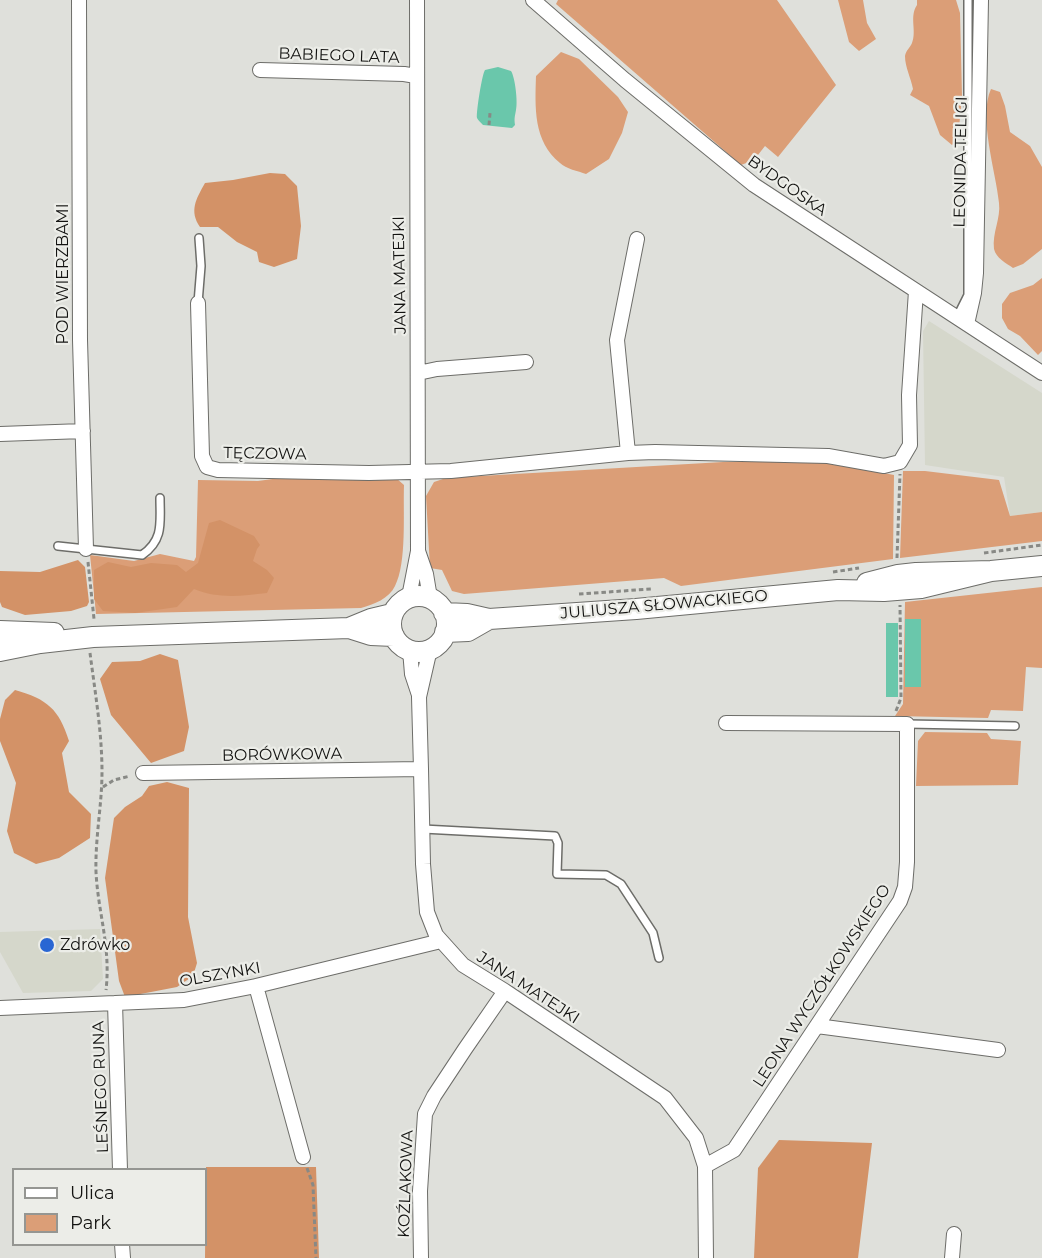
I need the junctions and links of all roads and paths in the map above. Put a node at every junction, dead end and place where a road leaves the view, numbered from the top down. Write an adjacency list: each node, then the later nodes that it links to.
1 (79, 0): 18 (street, POD WIERZBAMI)
2 (417, 0): 7 (street, JANA MATEJKI)
3 (533, 0): 12 (street, BYDGOSKA)
4 (968, 0): 14 (lane)
5 (981, 0): 14 (street, LEONIDA TELIGI)
6 (260, 70): 7 (street, BABIEGO LATA)
7 (416, 76): 16 (street, JANA MATEJKI)
8 (490, 113): 9 (path)
9 (489, 125)
10 (199, 238): 13 (lane)
11 (637, 239): 20 (street)
12 (916, 291): 14 (street, BYDGOSKA); 21 (street)
13 (198, 303): 22 (street, TĘCZOWA)
14 (962, 320): 17 (street, BYDGOSKA)
15 (526, 362): 16 (street)
16 (418, 373): 22 (street, JANA MATEJKI)
17 (1042, 373)
18 (83, 431): 19 (street); 26 (street, POD WIERZBAMI)
19 (0, 434)
20 (628, 453): 21 (street); 22 (street)
21 (900, 462): 29 (path)
22 (417, 471): 27 (street, JANA MATEJKI)
23 (160, 498): 26 (lane)
24 (1042, 545): 28 (path)
25 (58, 546): 26 (lane)
26 (86, 549): 40 (path)
27 (418, 551): 35 (street, JANA MATEJKI); 37 (street, JANA MATEJKI)
28 (979, 553)
29 (897, 564)
30 (1042, 566): 39 (street, JULIUSZA SŁOWACKIEGO)
31 (863, 568): 32 (path)
32 (828, 572)
33 (654, 589): 34 (path)
34 (572, 595)
35 (409, 597): 37 (street); 38 (street)
36 (900, 597): 49 (path)
37 (430, 598): 39 (street)
38 (392, 614): 41 (street); 43 (street)
39 (445, 623): 44 (street)
40 (94, 628): 41 (street); 42 (street); 45 (street)
41 (349, 628): 43 (street)
42 (0, 631)
43 (394, 636): 44 (street)
44 (420, 650): 47 (street, JANA MATEJKI); 47 (street, JANA MATEJKI)
45 (0, 651)
46 (91, 658): 54 (path)
47 (419, 697): 52 (street, JANA MATEJKI)
48 (726, 723): 49 (street)
49 (888, 724): 50 (street)
50 (907, 724): 51 (lane); 62 (street, LEONA WYCZÓŁKOWSKIEGO)
51 (1015, 726)
52 (421, 770): 53 (street, BORÓWKOWA); 55 (street, JANA MATEJKI)
53 (143, 773): 54 (path)
54 (102, 788): 60 (path)
55 (423, 829): 56 (street, JANA MATEJKI); 57 (lane)
56 (441, 941): 58 (street, OLSZYNKI); 59 (street, JANA MATEJKI)
57 (658, 958)
58 (256, 986): 60 (street, OLSZYNKI); 64 (street)
59 (505, 991): 65 (street, JANA MATEJKI); 69 (street, KOŹLAKOWA)
60 (110, 1003): 61 (street, OLSZYNKI); 66 (street, LEŚNEGO RUNA)
61 (0, 1008)
62 (817, 1026): 63 (street); 65 (street, LEONA WYCZÓŁKOWSKIEGO)
63 (998, 1050)
64 (303, 1157): 68 (path)
65 (705, 1166): 70 (street, JANA MATEJKI)
66 (120, 1168)
67 (954, 1234): 71 (street)
68 (316, 1258)
69 (421, 1258)
70 (706, 1258)
71 (952, 1258)

